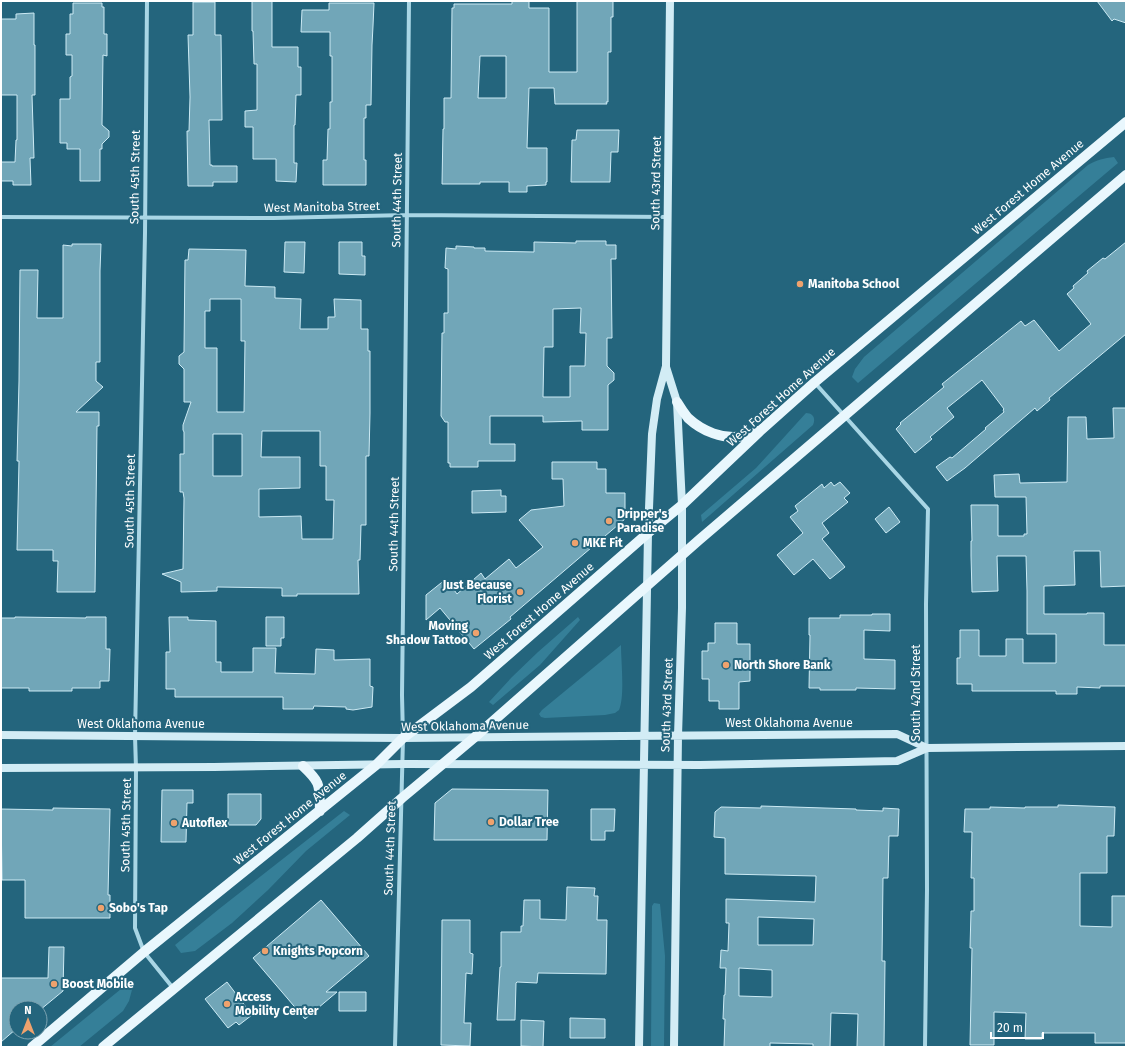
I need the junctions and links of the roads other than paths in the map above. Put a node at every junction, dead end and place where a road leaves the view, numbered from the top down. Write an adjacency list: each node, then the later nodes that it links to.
1 (147, 1): 8 (street, South 45th Street)
2 (409, 1): 6 (street, South 44th Street)
3 (670, 1): 9 (main road, South 43rd Street)
4 (1124, 127): 11 (main road, West Forest Home Avenue)
5 (1126, 175): 13 (main road)
6 (407, 215): 8 (street, West Manitoba Street); 9 (street, West Manitoba Street); 24 (street, South 44th Street)
7 (1, 217): 8 (street, West Manitoba Street)
8 (145, 217): 20 (street, South 45th Street)
9 (667, 217): 10 (main road, South 43rd Street)
10 (666, 366): 12 (main road, South 43rd Street); 16 (main road, South 43rd Street)
11 (815, 382): 13 (street, South 42nd Street); 14 (main road, West Forest Home Avenue)
12 (677, 402): 14 (main road); 15 (main road, South 43rd Street)
13 (845, 415): 17 (main road); 26 (street, South 42nd Street)
14 (760, 431): 15 (main road, West Forest Home Avenue)
15 (682, 504): 16 (main road, West Forest Home Avenue); 17 (main road, South 43rd Street)
16 (648, 533): 18 (main road, South 43rd Street); 24 (main road, West Forest Home Avenue)
17 (682, 555): 18 (main road); 22 (main road, South 43rd Street)
18 (646, 588): 21 (main road, South 43rd Street); 23 (main road)
19 (1, 735): 20 (main road, West Oklahoma Avenue)
20 (135, 736): 24 (main road, West Oklahoma Avenue); 34 (street, South 45th Street)
21 (644, 736): 22 (main road, West Oklahoma Avenue); 23 (main road, West Oklahoma Avenue); 30 (main road, South 43rd Street)
22 (678, 736): 26 (main road, West Oklahoma Avenue); 31 (main road, South 43rd Street)
23 (475, 737): 24 (main road, West Oklahoma Avenue); 29 (main road)
24 (404, 738): 27 (street, South 44th Street); 28 (main road, West Forest Home Avenue)
25 (1126, 746): 26 (main road, West Oklahoma Avenue)
26 (927, 748): 31 (main road, West Oklahoma Avenue); 44 (street, South 42nd Street)
27 (403, 764): 28 (main road, West Oklahoma Avenue); 29 (main road, West Oklahoma Avenue); 35 (street, South 44th Street)
28 (376, 765): 32 (main road, West Oklahoma Avenue); 36 (main road, West Forest Home Avenue)
29 (442, 765): 30 (main road, West Oklahoma Avenue); 35 (main road)
30 (644, 765): 31 (main road, West Oklahoma Avenue); 42 (main road, South 43rd Street)
31 (678, 765): 43 (main road, South 43rd Street)
32 (303, 766): 34 (main road, West Oklahoma Avenue); 36 (main road)
33 (1, 768): 34 (main road, West Oklahoma Avenue)
34 (136, 768): 37 (street, South 45th Street)
35 (402, 798): 38 (main road); 41 (street, South 44th Street)
36 (320, 811): 37 (main road, West Forest Home Avenue)
37 (144, 952): 38 (street, South 45th Street); 39 (main road, West Forest Home Avenue)
38 (173, 988): 40 (main road)
39 (32, 1047)
40 (102, 1047)
41 (395, 1047)
42 (639, 1047)
43 (674, 1047)
44 (926, 1047)

